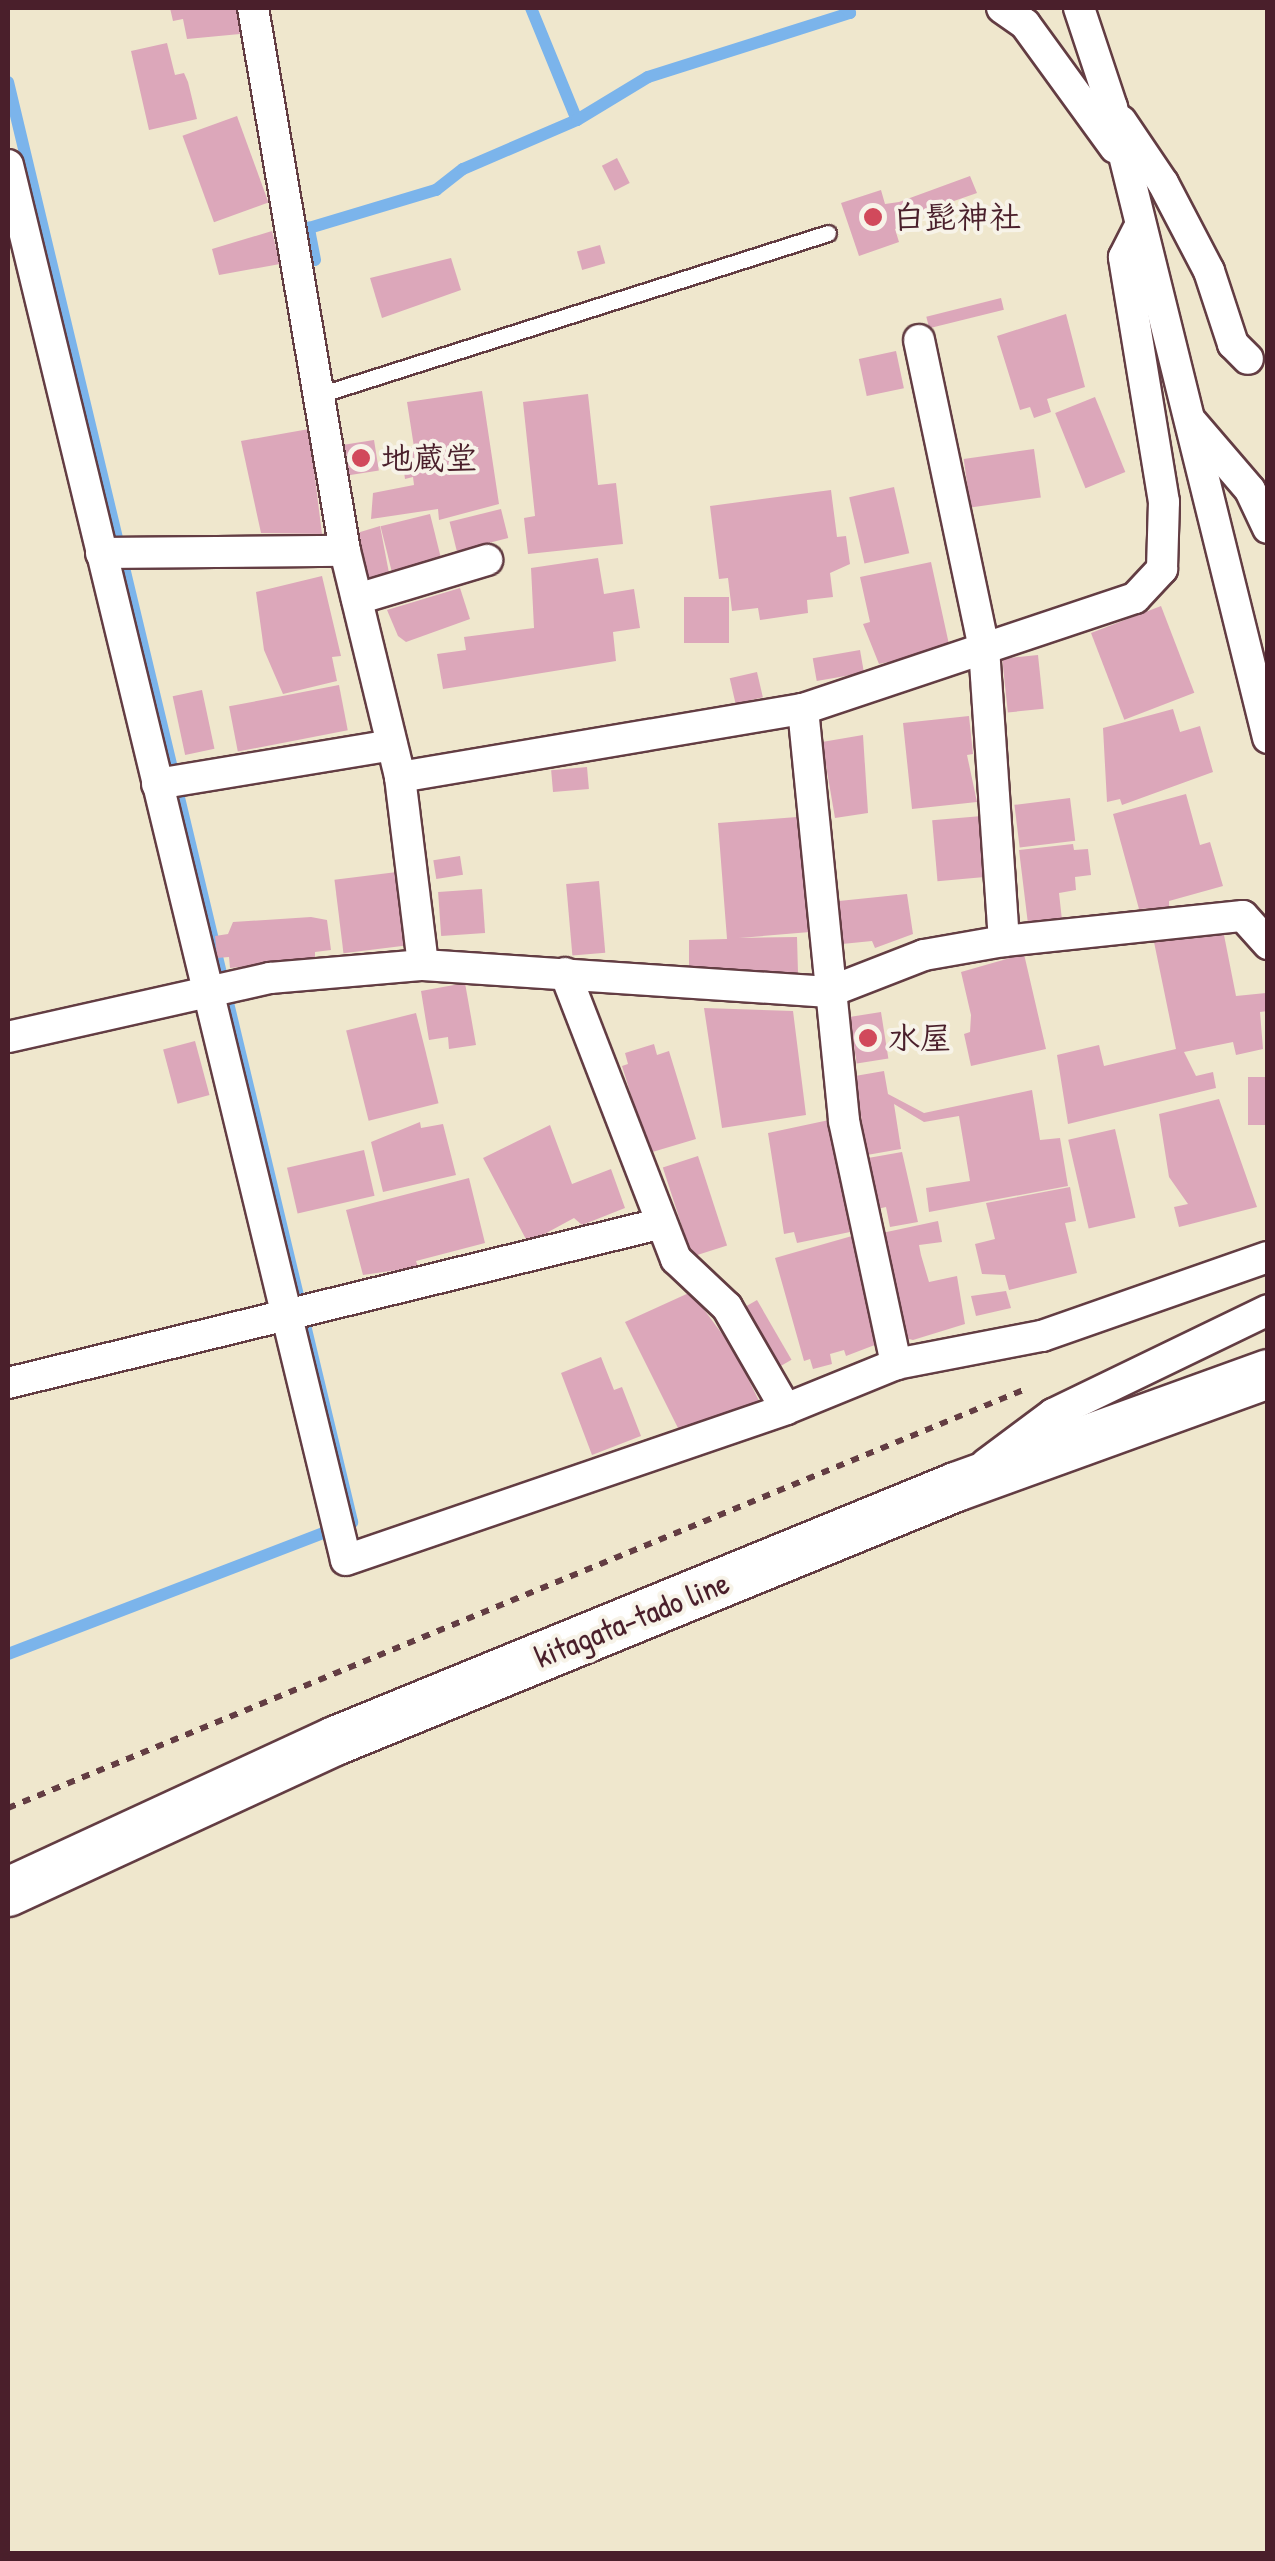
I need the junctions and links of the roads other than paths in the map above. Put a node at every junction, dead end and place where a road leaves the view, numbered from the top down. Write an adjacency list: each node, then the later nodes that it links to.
1 (252, 8): 11 (street)
2 (1002, 8): 5 (street)
3 (1079, 8): 4 (street)
4 (1112, 107): 5 (street); 10 (street)
5 (1124, 160): 7 (street)
6 (8, 165): 15 (street)
7 (1138, 230): 12 (street); 18 (street)
8 (828, 233): 11 (lane)
9 (919, 340): 18 (street)
10 (1248, 359)
11 (319, 395): 14 (street)
12 (1190, 420): 13 (street); 20 (street)
13 (1268, 528)
14 (345, 551): 15 (street); 17 (street)
15 (101, 553): 23 (street)
16 (486, 560): 17 (street)
17 (357, 598): 21 (street)
18 (984, 648): 19 (street); 24 (street)
19 (803, 710): 22 (street); 29 (street)
20 (1268, 738)
21 (392, 745): 22 (street); 23 (street)
22 (400, 777): 26 (street)
23 (156, 784): 28 (street)
24 (1004, 941): 25 (street); 29 (street)
25 (1268, 944)
26 (423, 965): 27 (street); 28 (street)
27 (565, 973): 29 (street); 31 (street)
28 (204, 990): 30 (street); 34 (street)
29 (829, 992): 35 (street)
30 (8, 1037)
31 (659, 1224): 34 (street); 38 (street)
32 (1268, 1257): 35 (street)
33 (1268, 1310): 39 (street)
34 (284, 1318): 37 (street); 38 (street)
35 (896, 1364): 38 (street)
36 (1268, 1374): 39 (main road, kitagata-tado line)
37 (8, 1384)
38 (786, 1409)
39 (956, 1488): 40 (main road, kitagata-tado line)
40 (8, 1892)

